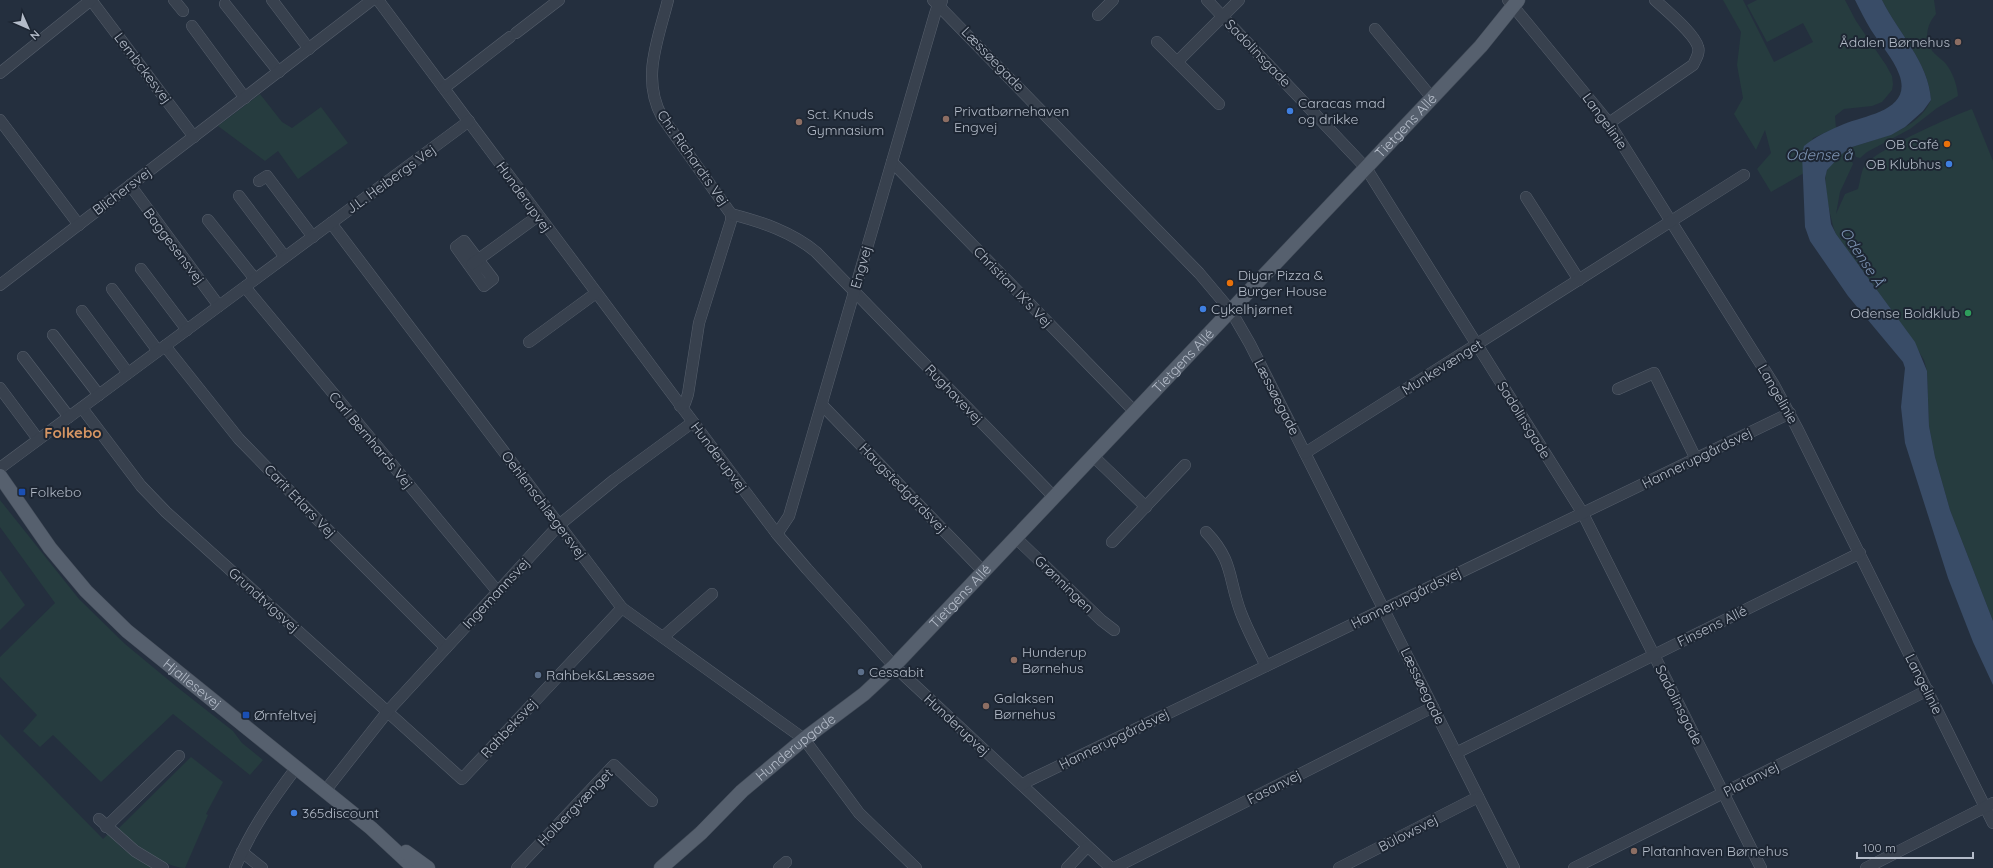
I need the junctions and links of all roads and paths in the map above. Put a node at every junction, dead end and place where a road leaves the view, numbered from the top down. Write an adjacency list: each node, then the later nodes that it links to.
1 (91, 0): 24 (street); 32 (street, Lembckesvej)
2 (174, 0): 15 (street)
3 (272, 0): 21 (street)
4 (372, 0): 21 (street, Blichersvej)
5 (378, 0): 25 (street, Hunderupvej)
6 (559, 0): 25 (street)
7 (668, 0): 40 (street, Chr. Richardts Vej)
8 (1113, 0): 16 (street)
9 (1208, 0): 17 (street, Sadolinsgade)
10 (1239, 0): 17 (street)
11 (1655, 0): 31 (street)
12 (938, 2): 33 (street, Engvej); 58 (street, Læssøegade)
13 (1513, 2): 27 (main road, Tietgens Allé); 31 (street, Langelinie)
14 (225, 4): 23 (street)
15 (183, 11)
16 (1098, 15)
17 (1223, 16): 22 (street, Sadolinsgade); 34 (street, Sadolinsgade)
18 (192, 26): 26 (street)
19 (1375, 29): 27 (street)
20 (1156, 42): 22 (street)
21 (309, 49): 23 (street, Blichersvej)
22 (1177, 62): 28 (street)
23 (279, 72): 26 (street, Blichersvej)
24 (0, 73)
25 (444, 88): 30 (street, Hunderupvej)
26 (245, 98): 32 (street, Blichersvej)
27 (1432, 98): 34 (main road, Tietgens Allé)
28 (1219, 104)
29 (0, 120): 45 (street)
30 (468, 122): 41 (street, Hunderupvej); 44 (street, J.L. Heibergs Vej)
31 (1609, 123): 43 (street, Langelinie)
32 (194, 137): 37 (street, Blichersvej)
33 (892, 162): 55 (street, Engvej); 73 (street, Christian IX's Vej)
34 (1366, 168): 58 (main road, Tietgens Allé); 63 (street, Sadolinsgade)
35 (1744, 176): 43 (street, Munkevænget)
36 (259, 181): 46 (street)
37 (130, 186): 45 (street, Blichersvej); 57 (street, Baggesensvej)
38 (239, 196): 47 (street)
39 (1526, 197): 51 (street)
40 (731, 214): 55 (street, Rughavevej); 71 (street, Chr. Richardts Vej)
41 (538, 216): 48 (street); 56 (street, Hunderupvej)
42 (208, 220): 50 (street)
43 (1672, 222): 51 (street, Munkevænget); 74 (street, Langelinie)
44 (331, 223): 46 (street, J.L. Heibergs Vej); 89 (street, Oehlenschlægersvej)
45 (79, 225): 52 (street, Blichersvej)
46 (313, 237): 47 (street, J.L. Heibergs Vej)
47 (285, 257): 50 (street, J.L. Heibergs Vej)
48 (474, 263)
49 (142, 269): 60 (street)
50 (255, 279): 53 (street, J.L. Heibergs Vej)
51 (1579, 280): 63 (street, Munkevænget)
52 (0, 285)
53 (245, 287): 57 (street, J.L. Heibergs Vej); 96 (street, Carl Bernhards Vej)
54 (112, 289): 64 (street)
55 (854, 291): 70 (street, Engvej); 85 (street, Rughavevej)
56 (596, 293): 62 (street); 71 (street, Hunderupvej)
57 (219, 306): 60 (street, J.L. Heibergs Vej)
58 (1230, 311): 73 (main road, Tietgens Allé); 78 (street, Læssøegade)
59 (82, 312): 66 (street)
60 (187, 330): 64 (street, J.L. Heibergs Vej)
61 (53, 335): 69 (street)
62 (529, 342)
63 (1476, 345): 78 (street, Munkevænget); 87 (street, Sadolinsgade)
64 (161, 349): 66 (street, J.L. Heibergs Vej); 102 (street, Carit Etlars Vej)
65 (23, 357): 75 (street)
66 (128, 373): 69 (street, J.L. Heibergs Vej)
67 (0, 388): 77 (street)
68 (1618, 390): 80 (street)
69 (99, 395): 72 (street, J.L. Heibergs Vej)
70 (822, 405): 91 (street, Engvej); 95 (street, Haugstedgårdsvej)
71 (680, 406): 76 (street, Hunderupvej)
72 (82, 408): 75 (street, J.L. Heibergs Vej); 108 (street, Grundtvigsvej)
73 (1135, 412): 79 (main road, Tietgens Allé)
74 (1790, 413): 80 (street, Hannerupgårdsvej); 94 (street, Langelinie)
75 (69, 417): 77 (street, J.L. Heibergs Vej)
76 (693, 422): 89 (street, Ingemannsvej); 91 (street, Hunderupvej)
77 (38, 440): 82 (street, J.L. Heibergs Vej)
78 (1305, 453): 99 (street, Læssøegade)
79 (1092, 456): 85 (main road, Tietgens Allé); 86 (street)
80 (1696, 459): 87 (street, Hannerupgårdsvej)
81 (1185, 465): 86 (street)
82 (0, 468)
83 (0, 476): 88 (main road, Hjallesevej)
84 (0, 487): 88 (main road, Hjallesevej)
85 (1054, 497): 92 (main road, Tietgens Allé)
86 (1146, 507): 93 (street)
87 (1582, 512): 99 (street, Hannerupgårdsvej); 103 (street, Sadolinsgade)
88 (31, 522): 112 (main road, Hjallesevej)
89 (558, 525): 96 (street, Ingemannsvej); 98 (street, Oehlenschlægersvej)
90 (1206, 532): 105 (street)
91 (777, 534): 104 (street, Hunderupvej)
92 (1016, 538): 95 (main road, Tietgens Allé); 100 (street, Grønningen)
93 (1112, 542)
94 (1860, 553): 103 (street, Finsens Allé); 106 (street, Langelinie)
95 (983, 571): 104 (main road, Tietgens Allé)
96 (498, 592): 102 (street, Ingemannsvej)
97 (712, 594): 101 (street)
98 (622, 608): 101 (street, Oehlenschlægersvej); 113 (street, Rahbeksvej)
99 (1384, 608): 105 (street, Hannerupgårdsvej); 107 (street, Læssøegade)
100 (1114, 630)
101 (663, 637): 109 (street, Oehlenschlægersvej)
102 (446, 648): 108 (street, Ingemannsvej)
103 (1653, 655): 110 (street, Finsens Allé); 116 (street, Sadolinsgade)
104 (894, 666): 109 (main road, Hunderupgade); 114 (street, Hunderupvej)
105 (1266, 666): 114 (street, Hannerupgårdsvej)
106 (1928, 690): 116 (street, Platanvej); 119 (street, Langelinie)
107 (1433, 707): 110 (street, Læssøegade); 136 (street, Fasanvej)
108 (388, 711): 113 (street, Grundtvigsvej); 115 (street, Ingemannsvej)
109 (804, 739): 122 (main road, Hunderupgade); 133 (street, Oehlenschlægersvej)
110 (1456, 754): 117 (street, Læssøegade)
111 (179, 756): 125 (street)
112 (296, 768): 115 (main road, Hjallesevej); 124 (street)
113 (462, 779)
114 (1022, 785): 123 (street, Hunderupvej)
115 (324, 791): 121 (main road, Hjallesevej)
116 (1723, 793): 139 (street, Platanvej); 140 (street, Sadolinsgade)
117 (1478, 797): 137 (street, Bülowsvej); 138 (street, Læssøegade)
118 (652, 801): 130 (street, Holbergvænget)
119 (1989, 805): 120 (street, Langelinie); 141 (street)
120 (1993, 822)
121 (371, 828): 128 (main road, Hjallesevej); 129 (main road, Hjallesevej)
122 (701, 833): 131 (main road, Hunderupgade); 132 (main road, Hunderupgade)
123 (1087, 847): 134 (street); 135 (street, Hunderupvej)
124 (242, 852): 126 (street); 127 (street)
125 (163, 868)
126 (235, 868)
127 (262, 868)
128 (414, 868)
129 (428, 868)
130 (516, 868)
131 (661, 868)
132 (672, 868)
133 (916, 868)
134 (1067, 868)
135 (1110, 868)
136 (1114, 868)
137 (1339, 868)
138 (1514, 868)
139 (1574, 868)
140 (1761, 868)
141 (1866, 868)

